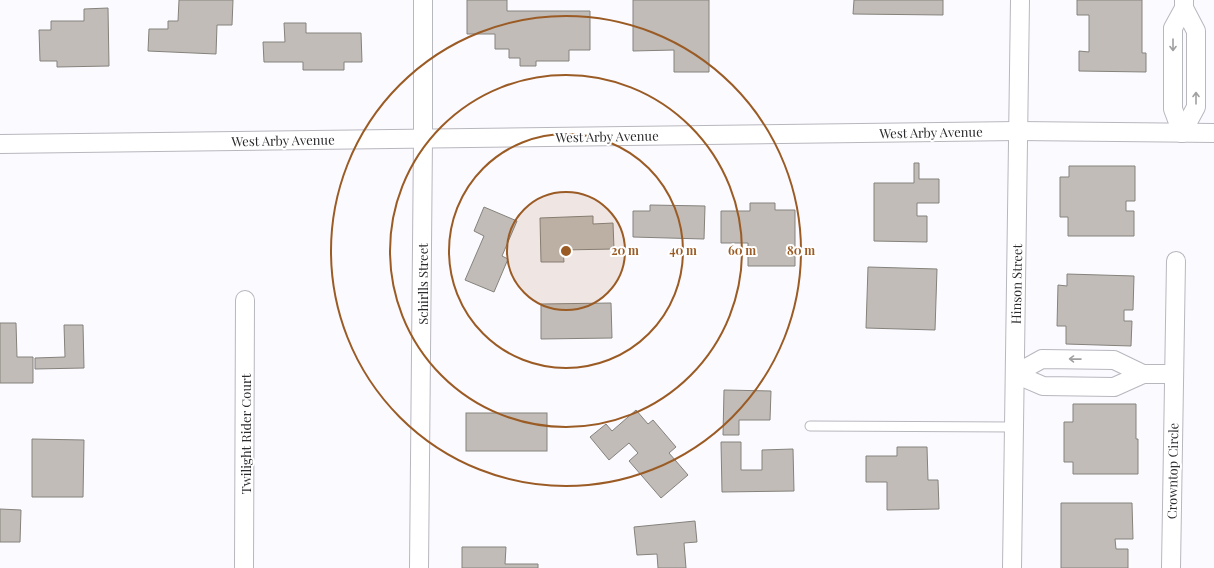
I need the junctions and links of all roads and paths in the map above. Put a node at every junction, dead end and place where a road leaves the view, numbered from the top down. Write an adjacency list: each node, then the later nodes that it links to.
1 (423, 0): 7 (street, Schirlls Street)
2 (1020, 0): 4 (street, Hinson Street)
3 (1184, 4): 5 (street)
4 (1018, 131): 5 (street, West Arby Avenue); 7 (street, West Arby Avenue); 11 (street, Hinson Street)
5 (1182, 133): 6 (street, West Arby Avenue)
6 (1214, 133)
7 (423, 139): 8 (street, West Arby Avenue); 17 (street, Schirlls Street)
8 (0, 144)
9 (1176, 261): 13 (street, Crowntop Circle)
10 (246, 300): 16 (street, Twilight Rider Court)
11 (1015, 374): 12 (street); 12 (street, one-way to 11); 15 (street, Hinson Street)
12 (1143, 374): 13 (street)
13 (1174, 374): 19 (street, Crowntop Circle)
14 (810, 426): 15 (lane)
15 (1014, 427): 18 (street, Hinson Street)
16 (244, 568)
17 (419, 568)
18 (1012, 568)
19 (1171, 568)

